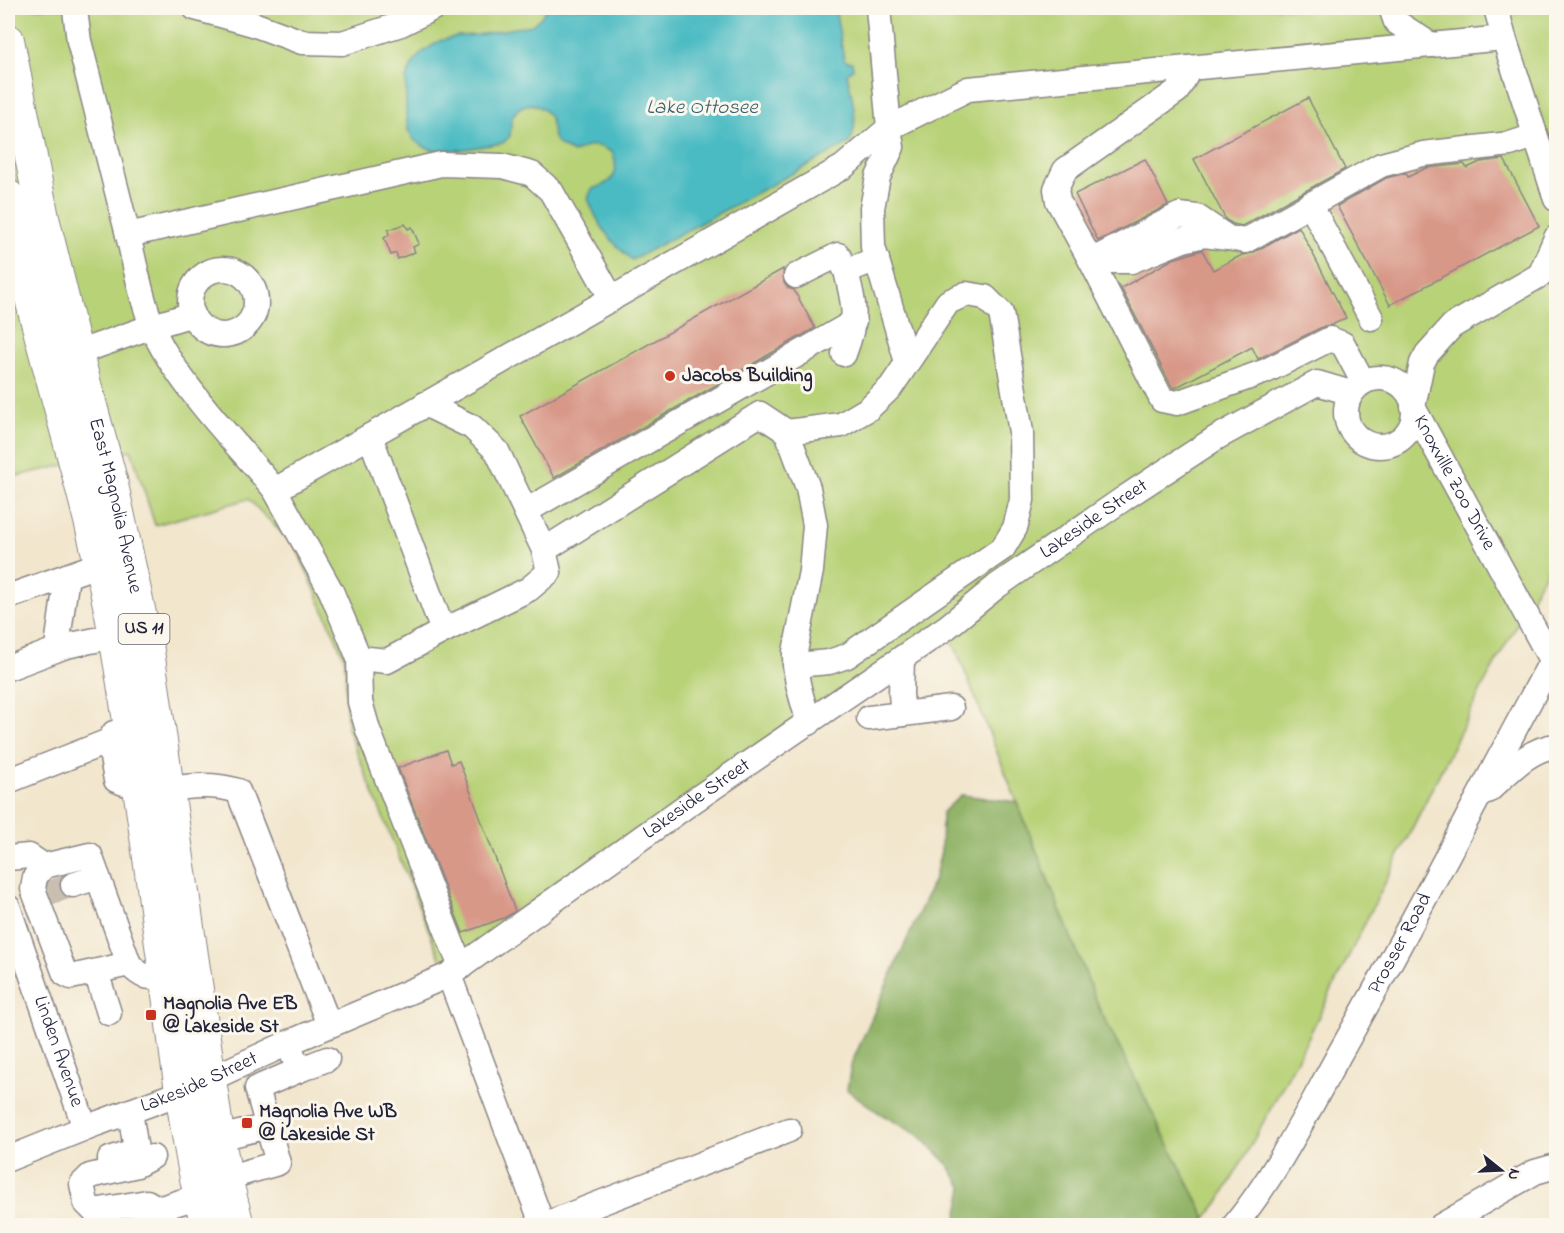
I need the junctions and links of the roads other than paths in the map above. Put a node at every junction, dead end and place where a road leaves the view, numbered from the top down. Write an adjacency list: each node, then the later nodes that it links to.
1 (77, 8): 16 (street)
2 (195, 8): 3 (street)
3 (433, 8)
4 (878, 8): 11 (street)
5 (1390, 8): 9 (street)
6 (1496, 8): 7 (street)
7 (1504, 38): 9 (street); 12 (street)
8 (8, 40): 27 (main road, East Magnolia Avenue / US 11)
9 (1431, 45): 10 (street)
10 (1190, 68): 11 (street); 19 (street)
11 (889, 128): 18 (street); 22 (street)
12 (1535, 136): 14 (street); 15 (street)
13 (8, 196): 38 (main road, East Magnolia Avenue / US 11)
14 (1557, 199)
15 (1310, 204): 19 (street); 24 (street)
16 (128, 235): 22 (street); 26 (street)
17 (1557, 238): 32 (street, Knoxville Zoo Drive)
18 (877, 259): 20 (street); 29 (street)
19 (1091, 261): 30 (street)
20 (846, 271): 21 (street); 25 (street)
21 (796, 276)
22 (612, 299): 31 (street)
23 (193, 314): 26 (street)
24 (1371, 318)
25 (854, 322): 28 (street); 36 (street)
26 (153, 326): 27 (street); 35 (street)
27 (77, 353): 38 (main road, East Magnolia Avenue / US 11)
28 (844, 354)
29 (907, 362): 33 (street); 47 (street)
30 (1357, 388): 32 (street); 32 (street); 45 (street, Lakeside Street)
31 (425, 404): 34 (street); 36 (street)
32 (1413, 407): 46 (street, Knoxville Zoo Drive)
33 (787, 432): 37 (street); 47 (street)
34 (370, 436): 35 (street); 41 (street)
35 (275, 490): 44 (street)
36 (526, 511): 37 (street)
37 (544, 550): 41 (street)
38 (115, 561): 39 (street); 42 (main road, East Magnolia Avenue / US 11); 57 (main road, East Magnolia Avenue / US 11)
39 (67, 576): 40 (street); 43 (street)
40 (8, 597)
41 (443, 631): 44 (street)
42 (115, 636): 43 (street); 54 (main road, East Magnolia Avenue / US 11)
43 (66, 646): 48 (street)
44 (359, 658): 65 (street)
45 (902, 658): 49 (street, Lakeside Street); 50 (street)
46 (1555, 661): 58 (street, Prosser Road)
47 (795, 665): 53 (street)
48 (8, 668)
49 (876, 676): 50 (street); 53 (street, Lakeside Street)
50 (902, 704): 51 (street); 52 (street)
51 (951, 708)
52 (869, 718)
53 (809, 723): 65 (street, Lakeside Street)
54 (120, 735): 56 (street); 57 (main road, East Magnolia Avenue / US 11)
55 (1557, 746): 58 (street)
56 (8, 781)
57 (148, 788): 67 (main road, East Magnolia Avenue / US 11); 69 (street); 73 (main road, East Magnolia Avenue / US 11)
58 (1475, 802): 90 (street, Prosser Road)
59 (8, 858): 60 (street)
60 (44, 866): 62 (street); 66 (street)
61 (73, 885): 62 (street)
62 (101, 885): 64 (street); 64 (street)
63 (8, 907): 77 (street, Linden Avenue)
64 (127, 958): 66 (street); 67 (street)
65 (455, 971): 69 (street, Lakeside Street); 86 (street)
66 (96, 972): 68 (street)
67 (165, 977): 74 (main road, East Magnolia Avenue / US 11)
68 (109, 1013)
69 (329, 1025): 70 (street, Lakeside Street)
70 (288, 1043): 72 (street); 73 (street, Lakeside Street)
71 (327, 1059): 72 (street)
72 (299, 1070): 76 (street)
73 (210, 1079): 74 (street, Lakeside Street); 79 (main road, East Magnolia Avenue / US 11)
74 (182, 1092): 75 (street, Lakeside Street); 79 (main road, East Magnolia Avenue / US 11)
75 (129, 1111): 77 (street, Lakeside Street); 80 (street)
76 (265, 1115): 79 (street); 83 (street)
77 (85, 1128): 81 (street, Lakeside Street)
78 (789, 1130): 86 (street)
79 (205, 1145): 80 (street); 83 (main road, East Magnolia Avenue / US 11); 85 (main road, East Magnolia Avenue / US 11)
80 (144, 1154): 84 (street); 87 (street)
81 (8, 1159)
82 (1557, 1166): 91 (street)
83 (226, 1178): 89 (main road, East Magnolia Avenue / US 11)
84 (159, 1209): 85 (street); 88 (street)
85 (199, 1216)
86 (542, 1225)
87 (86, 1226)
88 (103, 1226)
89 (238, 1226)
90 (1234, 1226)
91 (1441, 1226)

